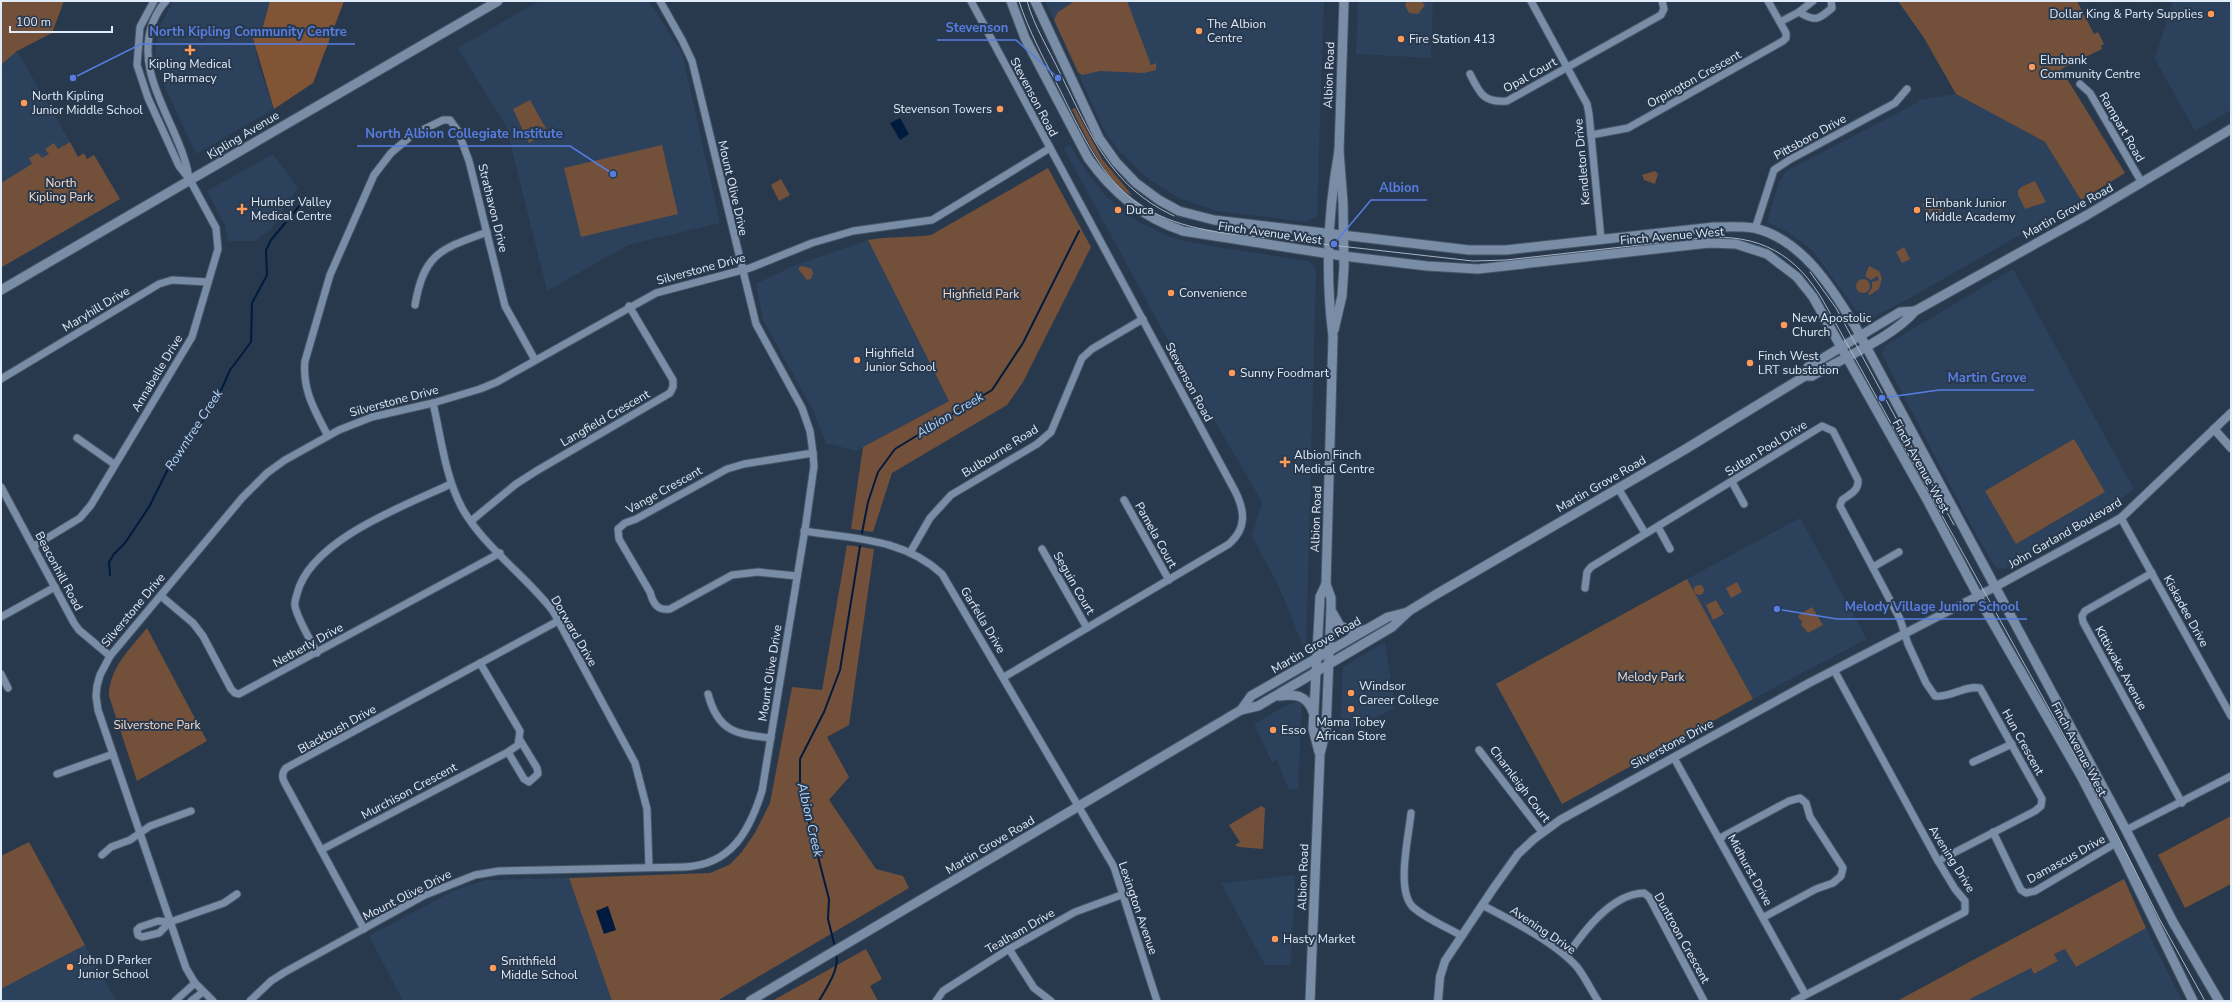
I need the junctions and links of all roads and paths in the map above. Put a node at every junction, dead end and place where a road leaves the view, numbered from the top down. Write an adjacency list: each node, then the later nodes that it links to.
1 (154, 1): 21 (street)
2 (166, 1): 20 (street)
3 (498, 1): 26 (main road, Kipling Avenue)
4 (660, 1): 35 (street, Mount Olive Drive)
5 (971, 1): 24 (street, Stevenson Road)
6 (1011, 1): 33 (main road, Finch Avenue West)
7 (1035, 1): 30 (main road, Finch Avenue West)
8 (1344, 1): 25 (main road, Albion Road)
9 (1531, 1): 16 (street, Kendleton Drive)
10 (1662, 1): 16 (street, Opal Court)
11 (1768, 1): 15 (street, Orpington Crescent)
12 (1813, 1): 14 (street)
13 (1831, 1): 14 (street)
14 (1799, 12): 15 (street)
15 (1780, 22): 23 (street, Orpington Crescent)
16 (1567, 67): 17 (street, Opal Court); 23 (street, Kendleton Drive)
17 (1470, 74)
18 (2080, 84): 27 (street, Rampart Road)
19 (1907, 90): 28 (street, Pittsboro Drive)
20 (158, 94): 21 (street); 26 (street)
21 (148, 98): 26 (street)
22 (2231, 129): 27 (main road, Martin Grove Road)
23 (1591, 134): 32 (street, Kendleton Drive)
24 (1050, 148): 35 (street, Silverstone Drive); 41 (street, Stevenson Road)
25 (1339, 150): 30 (main road, Albion Road); 31 (main road, Albion Road)
26 (190, 180): 36 (street, Annabelle Drive); 37 (main road, Kipling Avenue)
27 (2142, 182): 40 (main road, Martin Grove Road)
28 (1755, 229): 32 (main road, Finch Avenue West); 43 (main road, Finch Avenue West)
29 (487, 232): 38 (street); 47 (street, Strathavon Drive); 53 (street, Strathavon Drive)
30 (1330, 233): 31 (main road, Finch Avenue West); 33 (main road, Albion Road)
31 (1343, 235): 32 (main road, Finch Avenue West); 34 (main road, Albion Road)
32 (1601, 239)
33 (1329, 254): 34 (main road, Finch Avenue West); 42 (main road, Albion Road)
34 (1343, 256): 42 (main road, Albion Road); 45 (main road, Finch Avenue West)
35 (742, 270): 39 (street, Silverstone Drive); 56 (street, Mount Olive Drive)
36 (208, 282): 49 (street, Maryhill Drive); 57 (street, Annabelle Drive)
37 (1, 290)
38 (415, 305)
39 (630, 306): 47 (street, Silverstone Drive); 65 (street, Langfield Crescent)
40 (1915, 311): 43 (main road, Martin Grove Road); 44 (main road, Martin Grove Road)
41 (1143, 319): 72 (street, Bulbourne Road); 78 (street, Stevenson Road)
42 (1333, 336): 79 (main road, Albion Road)
43 (1860, 336): 44 (main road, Finch Avenue West); 45 (main road, Martin Grove Road)
44 (1865, 346): 46 (main road, Martin Grove Road); 82 (main road, Finch Avenue West)
45 (1841, 347): 46 (main road, Finch Avenue West); 48 (main road, Martin Grove Road)
46 (1846, 357): 48 (main road, Martin Grove Road); 84 (main road, Finch Avenue West)
47 (536, 360): 50 (street, Silverstone Drive)
48 (1805, 376): 61 (main road, Martin Grove Road)
49 (1, 379)
50 (432, 402): 53 (street, Silverstone Drive); 59 (street, Dorward Drive)
51 (2231, 413): 52 (street, John Garland Boulevard)
52 (2214, 430): 55 (street); 64 (street, John Garland Boulevard)
53 (328, 436): 83 (street, Silverstone Drive)
54 (77, 438): 57 (street)
55 (2231, 448)
56 (813, 453): 67 (street, Mount Olive Drive); 77 (street, Vange Crescent)
57 (114, 464): 69 (street, Annabelle Drive)
58 (1732, 482): 63 (street); 66 (street, Sultan Pool Drive); 75 (street, Sultan Pool Drive)
59 (451, 484): 65 (street, Dorward Drive); 93 (street)
60 (1, 487): 69 (street, Beaconhill Road)
61 (1618, 488): 68 (street); 86 (main road, Martin Grove Road)
62 (1124, 500): 78 (street, Pamela Court)
63 (1744, 504)
64 (2121, 518): 76 (street, Kiskadee Drive); 82 (street, John Garland Boulevard)
65 (471, 521): 74 (street, Dorward Drive)
66 (1658, 527): 68 (street, Sultan Pool Drive); 71 (street)
67 (804, 531): 72 (street, Garfella Drive); 77 (street, Mount Olive Drive)
68 (1645, 534): 81 (street, Sultan Pool Drive)
69 (34, 546): 80 (street, Beaconhill Road)
70 (1042, 549): 89 (street, Seguin Court)
71 (1670, 549)
72 (911, 552): 101 (street, Garfella Drive)
73 (1899, 552): 75 (street)
74 (500, 553): 88 (street, Dorward Drive); 93 (street, Netherly Drive)
75 (1873, 567): 91 (street, Sultan Pool Drive)
76 (2152, 573): 107 (street, Kiskadee Drive); 119 (street, Kittiwake Avenue)
77 (797, 576): 108 (street, Mount Olive Drive)
78 (1169, 580): 89 (street, Stevenson Road)
79 (1326, 584): 85 (main road, Albion Road); 95 (main road, Albion Road)
80 (55, 587): 87 (street); 94 (street, Beaconhill Road)
81 (1585, 588)
82 (1995, 588): 84 (street, Silverstone Drive); 123 (main road, Finch Avenue West)
83 (161, 596): 93 (street, Netherly Drive); 94 (street, Silverstone Drive)
84 (1979, 596): 91 (street, Silverstone Drive); 128 (main road, Finch Avenue West)
85 (1331, 608): 90 (main road); 92 (main road, Albion Road)
86 (1409, 612): 90 (main road, Martin Grove Road); 97 (main road, Martin Grove Road)
87 (1, 617)
88 (558, 621): 96 (street, Blackbush Drive); 132 (street, Dorward Drive)
89 (1087, 628): 101 (street, Stevenson Road)
90 (1365, 630): 92 (main road, Martin Grove Road)
91 (1905, 635): 98 (street, Silverstone Drive); 110 (street, Hun Crescent)
92 (1329, 651): 95 (main road, Martin Grove Road); 97 (main road, Albion Road)
93 (317, 653)
94 (110, 656): 113 (street, Silverstone Drive)
95 (1317, 658): 99 (main road, Albion Road); 105 (main road, Martin Grove Road)
96 (480, 663): 109 (street); 129 (street, Blackbush Drive)
97 (1328, 665): 99 (main road, Martin Grove Road); 114 (main road, Albion Road)
98 (1834, 670): 115 (street, Silverstone Drive); 131 (street, Avening Drive)
99 (1316, 672): 104 (main road, Martin Grove Road); 106 (main road, Albion Road)
100 (1, 674): 102 (street)
101 (1004, 677): 120 (street, Garfella Drive)
102 (8, 688)
103 (708, 694): 108 (street)
104 (1274, 697): 105 (main road, Martin Grove Road); 106 (main road)
105 (1242, 710): 120 (main road, Martin Grove Road)
106 (1314, 715): 114 (main road, Albion Road)
107 (2231, 716)
108 (771, 738): 132 (street, Mount Olive Drive)
109 (520, 740): 112 (street, Murchison Crescent); 112 (street)
110 (2012, 744): 116 (street); 125 (street, Hun Crescent)
111 (1479, 750): 124 (street, Charnleigh Court)
112 (508, 752): 129 (street, Murchison Crescent)
113 (112, 754): 117 (street); 126 (street, Silverstone Drive)
114 (1320, 754): 153 (main road, Albion Road)
115 (1674, 758): 124 (street, Silverstone Drive); 127 (street, Midhurst Drive)
116 (1973, 762)
117 (57, 774)
118 (2231, 776): 119 (street)
119 (2182, 803): 123 (street)
120 (1079, 805): 134 (street, Lexington Avenue); 149 (main road, Martin Grove Road)
121 (191, 811): 126 (street)
122 (1411, 813): 139 (street)
123 (2126, 830): 159 (main road, Finch Avenue West)
124 (1542, 832): 135 (street, Silverstone Drive)
125 (1993, 832): 128 (street, Damascus Drive); 131 (street, Hun Crescent)
126 (140, 833): 130 (street); 137 (street, Silverstone Drive)
127 (1720, 838): 136 (street, Midhurst Drive); 136 (street)
128 (2116, 843): 158 (main road, Finch Avenue West)
129 (321, 850): 138 (street, Blackbush Drive)
130 (102, 855)
131 (1938, 861): 144 (street, Avening Drive)
132 (649, 867): 138 (street, Mount Olive Drive)
133 (237, 894): 137 (street)
134 (1124, 894): 140 (street, Tealham Drive); 152 (street, Lexington Avenue)
135 (1482, 905): 139 (street, Silverstone Drive); 141 (street, Avening Drive)
136 (1764, 917): 144 (street, Midhurst Drive)
137 (170, 922): 142 (street, Silverstone Drive)
138 (364, 929): 148 (street, Mount Olive Drive)
139 (1462, 936): 154 (street, Silverstone Drive)
140 (1009, 949): 150 (street, Tealham Drive); 151 (street)
141 (1567, 956): 155 (street, Avening Drive); 156 (street, Duntroon Crescent)
142 (195, 984): 143 (street, Silverstone Drive); 145 (street)
143 (203, 992): 146 (street); 147 (street, Silverstone Drive)
144 (1805, 994): 157 (street, Avening Drive)
145 (175, 1001)
146 (191, 1001)
147 (213, 1001)
148 (250, 1001)
149 (750, 1001)
150 (936, 1001)
151 (1051, 1001)
152 (1157, 1001)
153 (1310, 1001)
154 (1438, 1001)
155 (1598, 1001)
156 (1704, 1001)
157 (1794, 1001)
158 (2194, 1001)
159 (2219, 1001)

